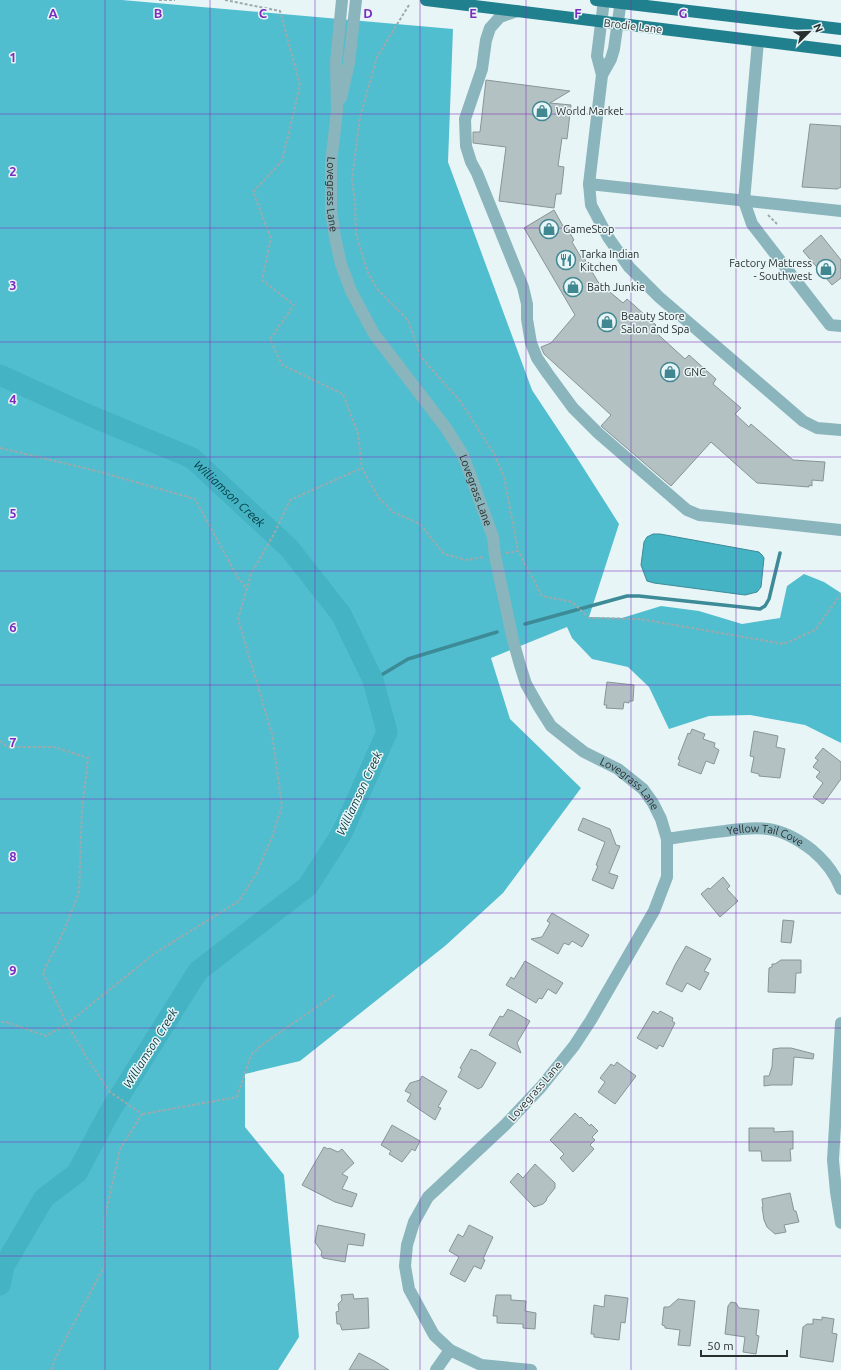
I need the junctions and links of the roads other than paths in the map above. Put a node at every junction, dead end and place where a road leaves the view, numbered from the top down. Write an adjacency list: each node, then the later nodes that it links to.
1 (342, 0): 13 (street, Lovegrass Lane)
2 (356, 0): 13 (street, Lovegrass Lane)
3 (426, 0): 6 (main road, Brodie Lane)
4 (601, 0): 5 (main road, Brodie Lane); 7 (street)
5 (621, 1): 8 (street); 9 (main road, Brodie Lane)
6 (517, 11): 7 (main road, Brodie Lane); 19 (street)
7 (601, 22): 8 (main road, Brodie Lane); 12 (street)
8 (618, 24): 10 (main road, Brodie Lane); 12 (street)
9 (841, 29)
10 (758, 41): 11 (main road, Brodie Lane); 15 (street)
11 (841, 51)
12 (602, 75): 14 (street)
13 (337, 111): 20 (street, Lovegrass Lane)
14 (589, 184): 15 (street); 18 (street)
15 (744, 201): 16 (street); 17 (street)
16 (841, 211)
17 (841, 326)
18 (841, 430)
19 (841, 530)
20 (667, 839): 21 (street, Yellow Tail Cove); 24 (street, Lovegrass Lane)
21 (841, 889)
22 (841, 1023): 23 (street)
23 (841, 1222)
24 (450, 1350): 25 (street); 26 (street, Lovegrass Lane)
25 (436, 1370)
26 (531, 1370)

